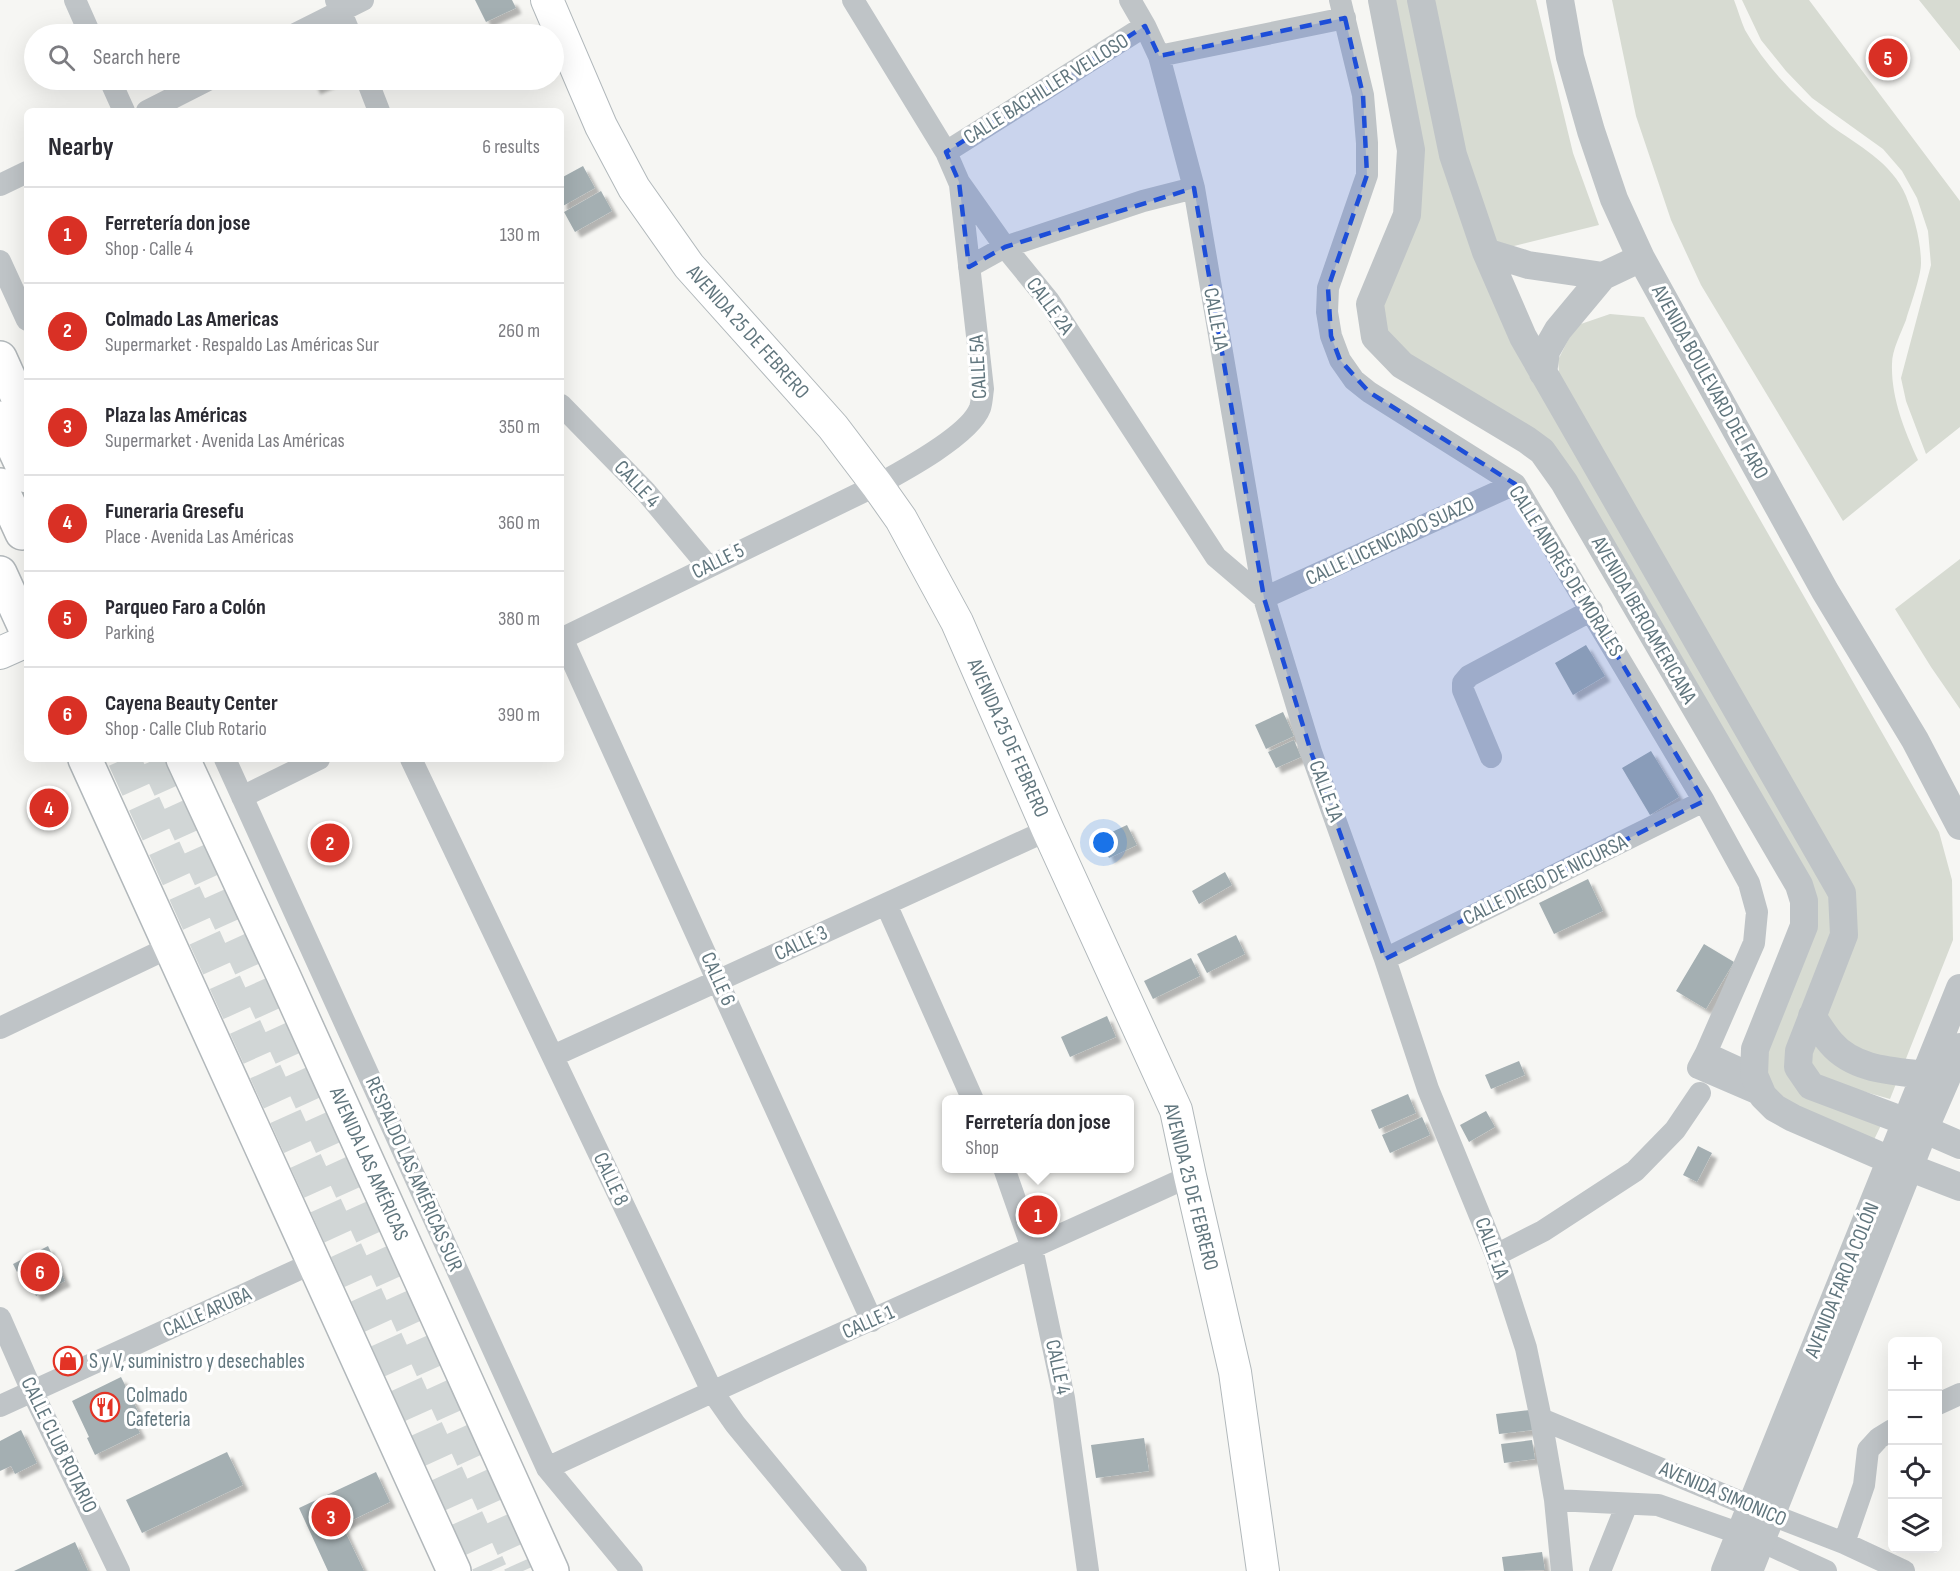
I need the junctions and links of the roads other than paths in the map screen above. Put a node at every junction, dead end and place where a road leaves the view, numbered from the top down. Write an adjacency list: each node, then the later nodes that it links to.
1 (75, 0): 11 (street)
2 (363, 0): 9 (street)
3 (547, 0): 14 (main road, AVENIDA 25 DE FEBRERO)
4 (854, 0): 24 (street, CALLE 2A)
5 (1130, 0): 15 (street, CALLE 1A)
6 (1382, 0): 80 (street, AVENIDA IBEROAMERICANA)
7 (1421, 0): 30 (street, AVENIDA IBEROAMERICANA)
8 (1560, 0): 31 (street, AVENIDA BOULEVARD DEL FARO)
9 (339, 5): 12 (street); 13 (street)
10 (1342, 9): 17 (street, CALLE BACHILLER VELLOSO); 43 (street, CALLE ANDRÉS DE MORALES)
11 (86, 24)
12 (310, 24)
13 (346, 24)
14 (557, 24)
15 (1145, 26): 17 (street, CALLE 1A); 24 (street, CALLE BACHILLER VELLOSO)
16 (564, 40): 45 (main road, AVENIDA 25 DE FEBRERO)
17 (1159, 56): 28 (street, CALLE 1A)
18 (115, 90): 21 (street)
19 (188, 90): 22 (street)
20 (371, 90): 23 (street)
21 (123, 108)
22 (153, 108)
23 (378, 108)
24 (946, 152): 26 (street, CALLE 2A)
25 (24, 173): 27 (street)
26 (959, 182): 29 (street, CALLE 2A); 33 (street, CALLE 5A)
27 (0, 185)
28 (1194, 188): 29 (street); 49 (street, CALLE 1A)
29 (1005, 247): 33 (street); 49 (street, CALLE 2A)
30 (1486, 252): 34 (street); 37 (street, AVENIDA IBEROAMERICANA)
31 (1641, 258): 34 (street); 56 (street, AVENIDA BOULEVARD DEL FARO)
32 (0, 261): 35 (street)
33 (969, 267): 45 (street, CALLE 5A)
34 (1603, 276): 37 (street)
35 (24, 313)
36 (0, 358): 38 (main road)
37 (1543, 373): 75 (street, AVENIDA IBEROAMERICANA)
38 (24, 411)
39 (564, 413): 41 (street, CALLE 4)
40 (0, 418): 42 (main road)
41 (571, 431): 47 (street, CALLE 4)
42 (24, 470)
43 (1515, 484): 49 (street, CALLE LICENCIADO SUAZO); 50 (street, CALLE ANDRÉS DE MORALES)
44 (0, 485): 46 (main road)
45 (877, 485): 47 (street, CALLE 5); 68 (main road, AVENIDA 25 DE FEBRERO)
46 (22, 534)
47 (708, 566): 52 (street, CALLE 5)
48 (0, 573): 51 (main road)
49 (1264, 598): 71 (street, CALLE 1A)
50 (1592, 610): 57 (street); 66 (street, CALLE ANDRÉS DE MORALES)
51 (24, 625)
52 (564, 638)
53 (24, 642): 55 (main road)
54 (564, 643): 73 (street, CALLE 6)
55 (0, 653)
56 (1915, 740): 64 (street, AVENIDA BOULEVARD DEL FARO); 67 (street, AVENIDA BOULEVARD DEL FARO)
57 (1491, 757)
58 (86, 762): 70 (main road)
59 (184, 762): 72 (main road, AVENIDA LAS AMÉRICAS)
60 (206, 762): 72 (main road)
61 (226, 762): 65 (street, RESPALDO LAS AMÉRICAS SUR)
62 (313, 762): 65 (street)
63 (412, 762): 78 (street, CALLE 8)
64 (1960, 782)
65 (242, 797): 101 (street, RESPALDO LAS AMÉRICAS SUR)
66 (1704, 801): 71 (street, CALLE DIEGO DE NICURSA); 80 (street, CALLE ANDRÉS DE MORALES)
67 (1960, 826)
68 (1048, 830): 69 (street, CALLE 3); 87 (main road, AVENIDA 25 DE FEBRERO)
69 (886, 904): 73 (street, CALLE 3); 82 (street)
70 (170, 947): 76 (street); 91 (main road)
71 (1385, 959): 90 (street, CALLE 1A)
72 (284, 977): 110 (main road, AVENIDA LAS AMÉRICAS)
73 (718, 981): 78 (street, CALLE 3); 93 (street, CALLE 6)
74 (1960, 988): 79 (street, AVENIDA FARO A COLÓN)
75 (1812, 1016): 79 (street); 83 (street, AVENIDA IBEROAMERICANA)
76 (0, 1028)
77 (1960, 1047): 83 (street, AVENIDA FARO A COLÓN)
78 (553, 1056): 95 (street, CALLE 8)
79 (1926, 1075): 83 (street, AVENIDA FARO A COLÓN)
80 (1759, 1085): 85 (street)
81 (1700, 1093): 90 (street)
82 (971, 1095)
83 (1915, 1126): 84 (street, AVENIDA IBEROAMERICANA); 85 (street, AVENIDA FARO A COLÓN)
84 (1960, 1144)
85 (1900, 1164): 88 (street); 104 (street, AVENIDA FARO A COLÓN)
86 (1006, 1173): 89 (street, CALLE 4)
87 (1190, 1176): 89 (street, CALLE 1); 114 (main road, AVENIDA 25 DE FEBRERO)
88 (1960, 1187)
89 (1032, 1248): 93 (street, CALLE 1); 113 (street, CALLE 4)
90 (1496, 1255): 99 (street, CALLE 1A)
91 (315, 1262): 94 (street, CALLE ARUBA); 109 (main road)
92 (0, 1318): 94 (street, CALLE CLUB ROTARIO)
93 (872, 1321): 95 (street, CALLE 1)
94 (32, 1391): 98 (street, CALLE ARUBA); 108 (street, CALLE CLUB ROTARIO)
95 (712, 1391): 101 (street, CALLE 1); 112 (street, CALLE 8)
96 (1960, 1394): 97 (street)
97 (1942, 1402)
98 (0, 1406)
99 (1541, 1419): 102 (street, CALLE 1A); 104 (street, AVENIDA SIMONICO)
100 (1888, 1433): 106 (street)
101 (547, 1468): 111 (street, RESPALDO LAS AMÉRICAS SUR)
102 (1555, 1500): 103 (street, AVENIDA SIMONICO); 115 (street, CALLE 1A)
103 (1627, 1504): 105 (street, AVENIDA SIMONICO); 116 (street)
104 (1762, 1510): 105 (street, AVENIDA FARO A COLÓN); 106 (street, AVENIDA SIMONICO)
105 (1750, 1538): 117 (street, AVENIDA FARO A COLÓN); 118 (street, AVENIDA FARO A COLÓN); 119 (street, AVENIDA SIMONICO)
106 (1844, 1543): 107 (street, AVENIDA SIMONICO)
107 (1899, 1570)
108 (119, 1571)
109 (453, 1571)
110 (552, 1571)
111 (632, 1571)
112 (856, 1571)
113 (1088, 1571)
114 (1263, 1571)
115 (1562, 1571)
116 (1600, 1571)
117 (1725, 1571)
118 (1749, 1571)
119 (1826, 1571)

